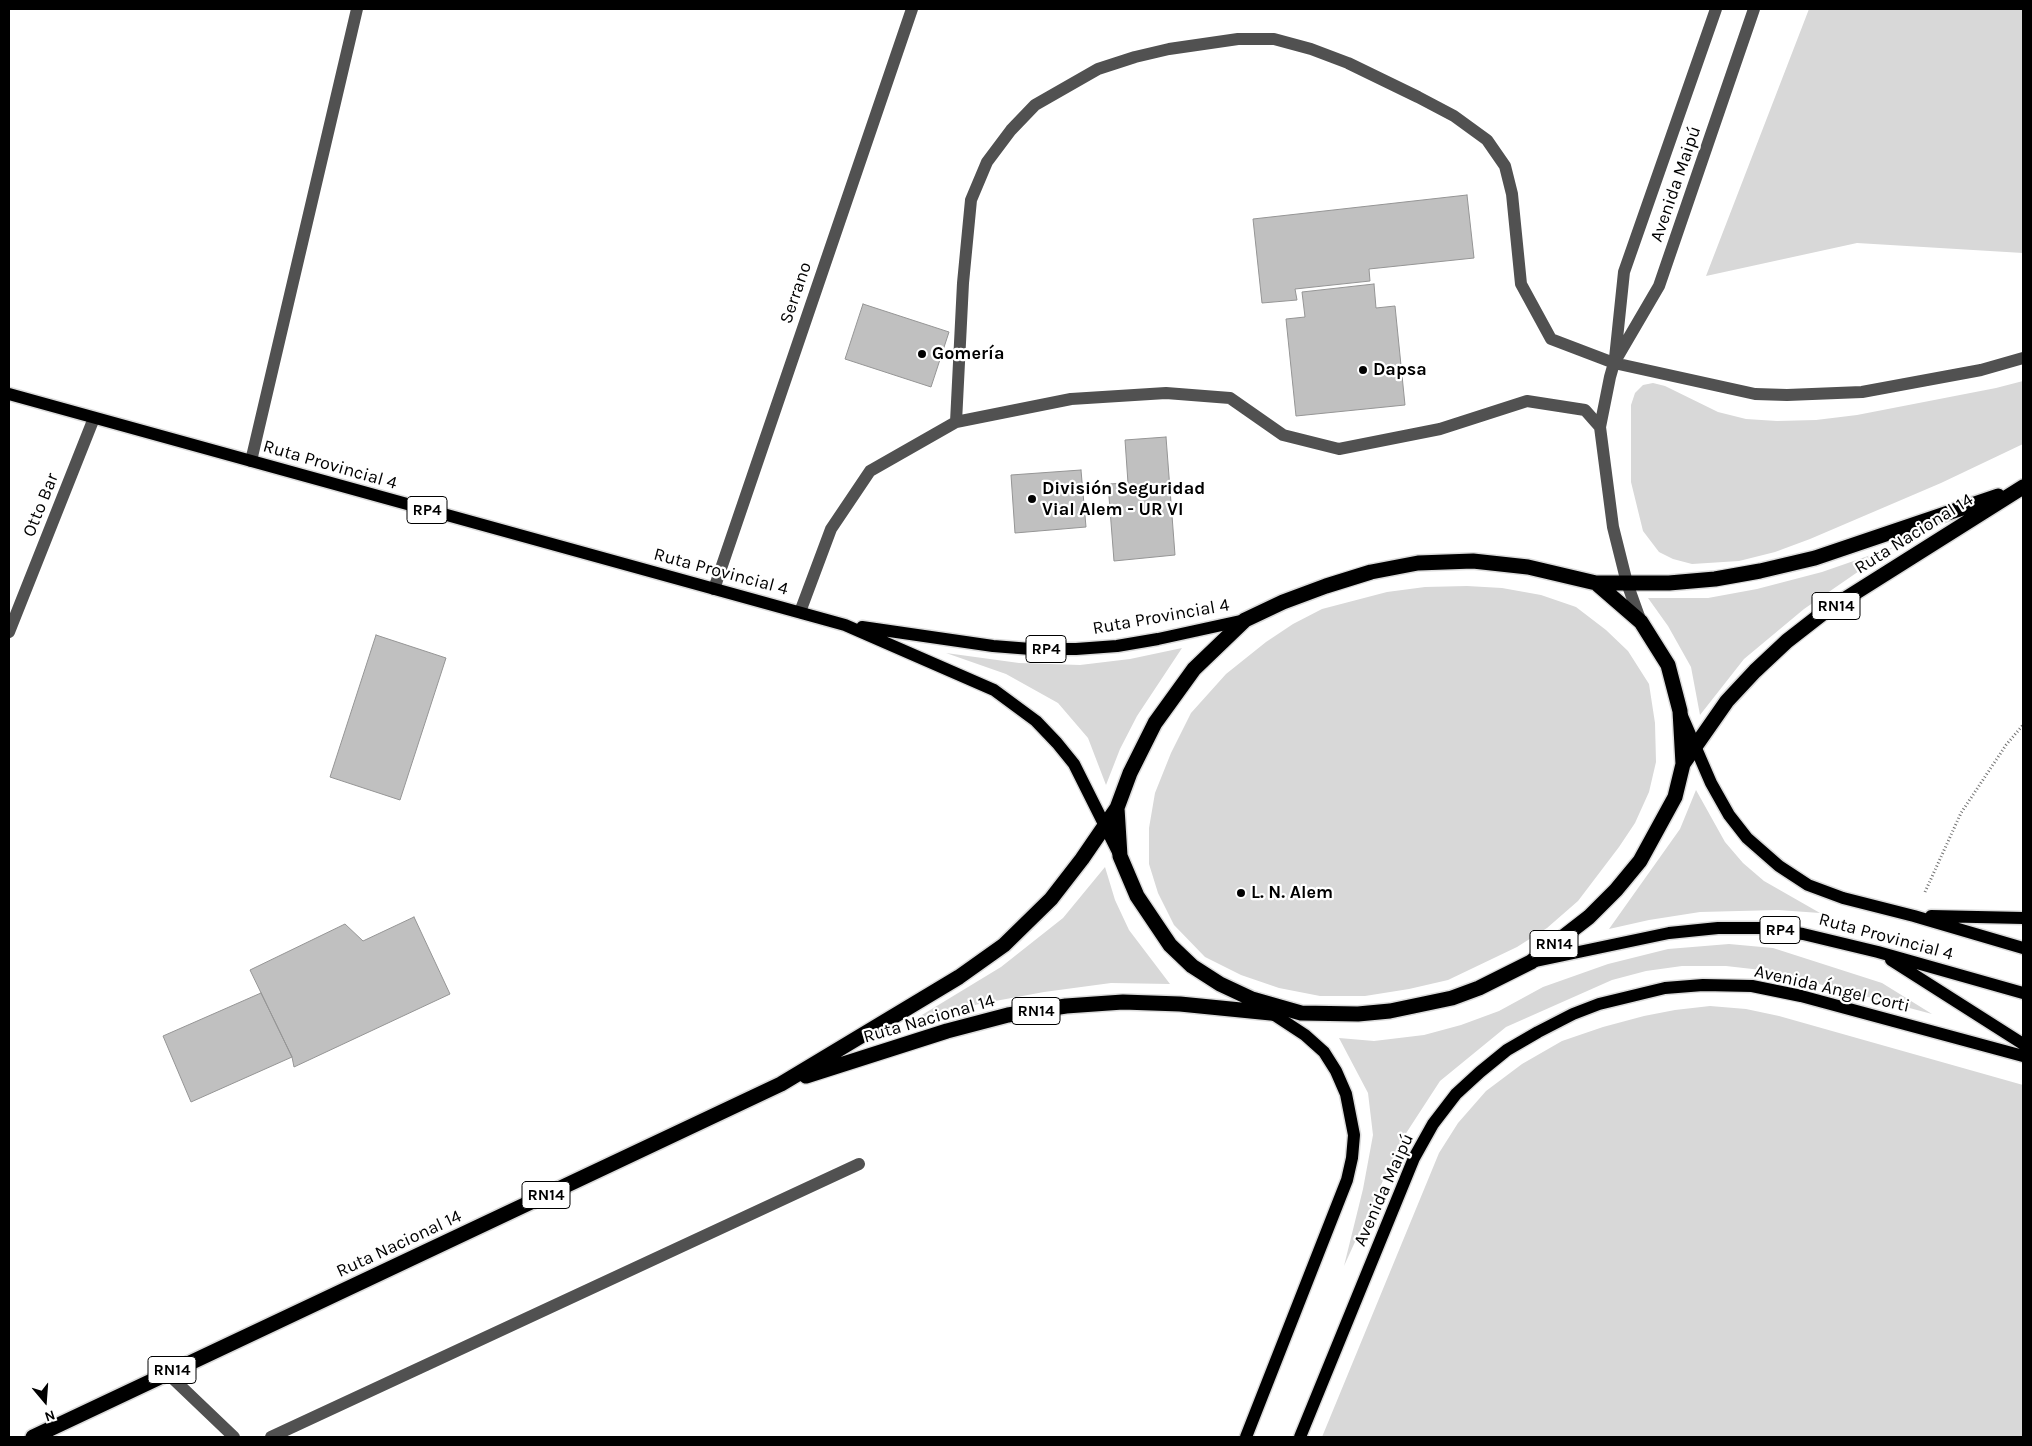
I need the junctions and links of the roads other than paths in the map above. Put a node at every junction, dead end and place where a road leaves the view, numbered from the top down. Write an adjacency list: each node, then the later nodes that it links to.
1 (357, 9): 11 (street)
2 (912, 9): 15 (street, Serrano)
3 (1716, 9): 6 (street, Avenida Maipú)
4 (1754, 9): 6 (street, Avenida Maipú)
5 (2023, 358): 6 (street)
6 (1614, 363): 9 (street); 10 (street, Avenida Maipú)
7 (9, 394): 8 (main road, Ruta Provincial 4 / RP4)
8 (94, 418): 11 (main road, Ruta Provincial 4 / RP4); 20 (street, Otto Bar)
9 (956, 422): 10 (street); 16 (street)
10 (1600, 427): 14 (street, Avenida Maipú)
11 (252, 461): 15 (main road, Ruta Provincial 4 / RP4)
12 (2023, 487): 14 (highway, Ruta Nacional 14 / RN14); 22 (highway, Ruta Nacional 14 / RN14)
13 (1596, 583): 14 (highway, Ruta Nacional 14 / RN14); 17 (highway, RN14); 18 (highway, RN14)
14 (1627, 583): 18 (street, Avenida Maipú)
15 (714, 589): 16 (main road, Ruta Provincial 4 / RP4)
16 (800, 612): 19 (main road, Ruta Provincial 4 / RP4)
17 (1245, 620): 19 (main road, Ruta Provincial 4 / RP4); 24 (highway, RN14)
18 (1641, 622): 21 (highway, RN14)
19 (845, 625): 25 (main road, Ruta Provincial 4 / RP4)
20 (9, 632)
21 (1680, 711): 22 (main road, Ruta Provincial 4); 23 (highway, RN14)
22 (1695, 746): 23 (highway, Ruta Nacional 14 / RN14); 27 (main road, Ruta Provincial 4)
23 (1683, 764): 31 (highway, RN14)
24 (1117, 808): 25 (highway, Ruta Nacional 14 / RN14); 26 (highway, RN14)
25 (1105, 827): 26 (main road, Ruta Provincial 4 / RP4); 39 (highway, Ruta Nacional 14 / RN14)
26 (1120, 856): 33 (highway, RN14)
27 (1914, 916): 28 (main road); 29 (main road, Ruta Provincial 4)
28 (2023, 918)
29 (2023, 948)
30 (1878, 952): 31 (main road, Ruta Provincial 4 / RP4); 32 (main road, Ruta Provincial 4 / RP4); 37 (main road)
31 (1532, 962): 34 (highway, RN14)
32 (2023, 993)
33 (1252, 999): 34 (highway, RN14); 35 (main road, Avenida Maipú)
34 (1300, 1013): 35 (highway, Ruta Nacional 14 / RN14)
35 (1272, 1014): 39 (highway, Ruta Nacional 14 / RN14); 45 (main road, Avenida Maipú)
36 (1573, 1014): 38 (main road, Avenida Ángel Corti); 46 (main road, Avenida Maipú)
37 (2023, 1044)
38 (2023, 1056)
39 (781, 1084): 41 (highway, Ruta Nacional 14 / RN14)
40 (859, 1164): 44 (street)
41 (167, 1372): 42 (highway, Ruta Nacional 14 / RN14); 43 (street)
42 (33, 1437)
43 (234, 1437)
44 (271, 1437)
45 (1246, 1437)
46 (1300, 1437)

